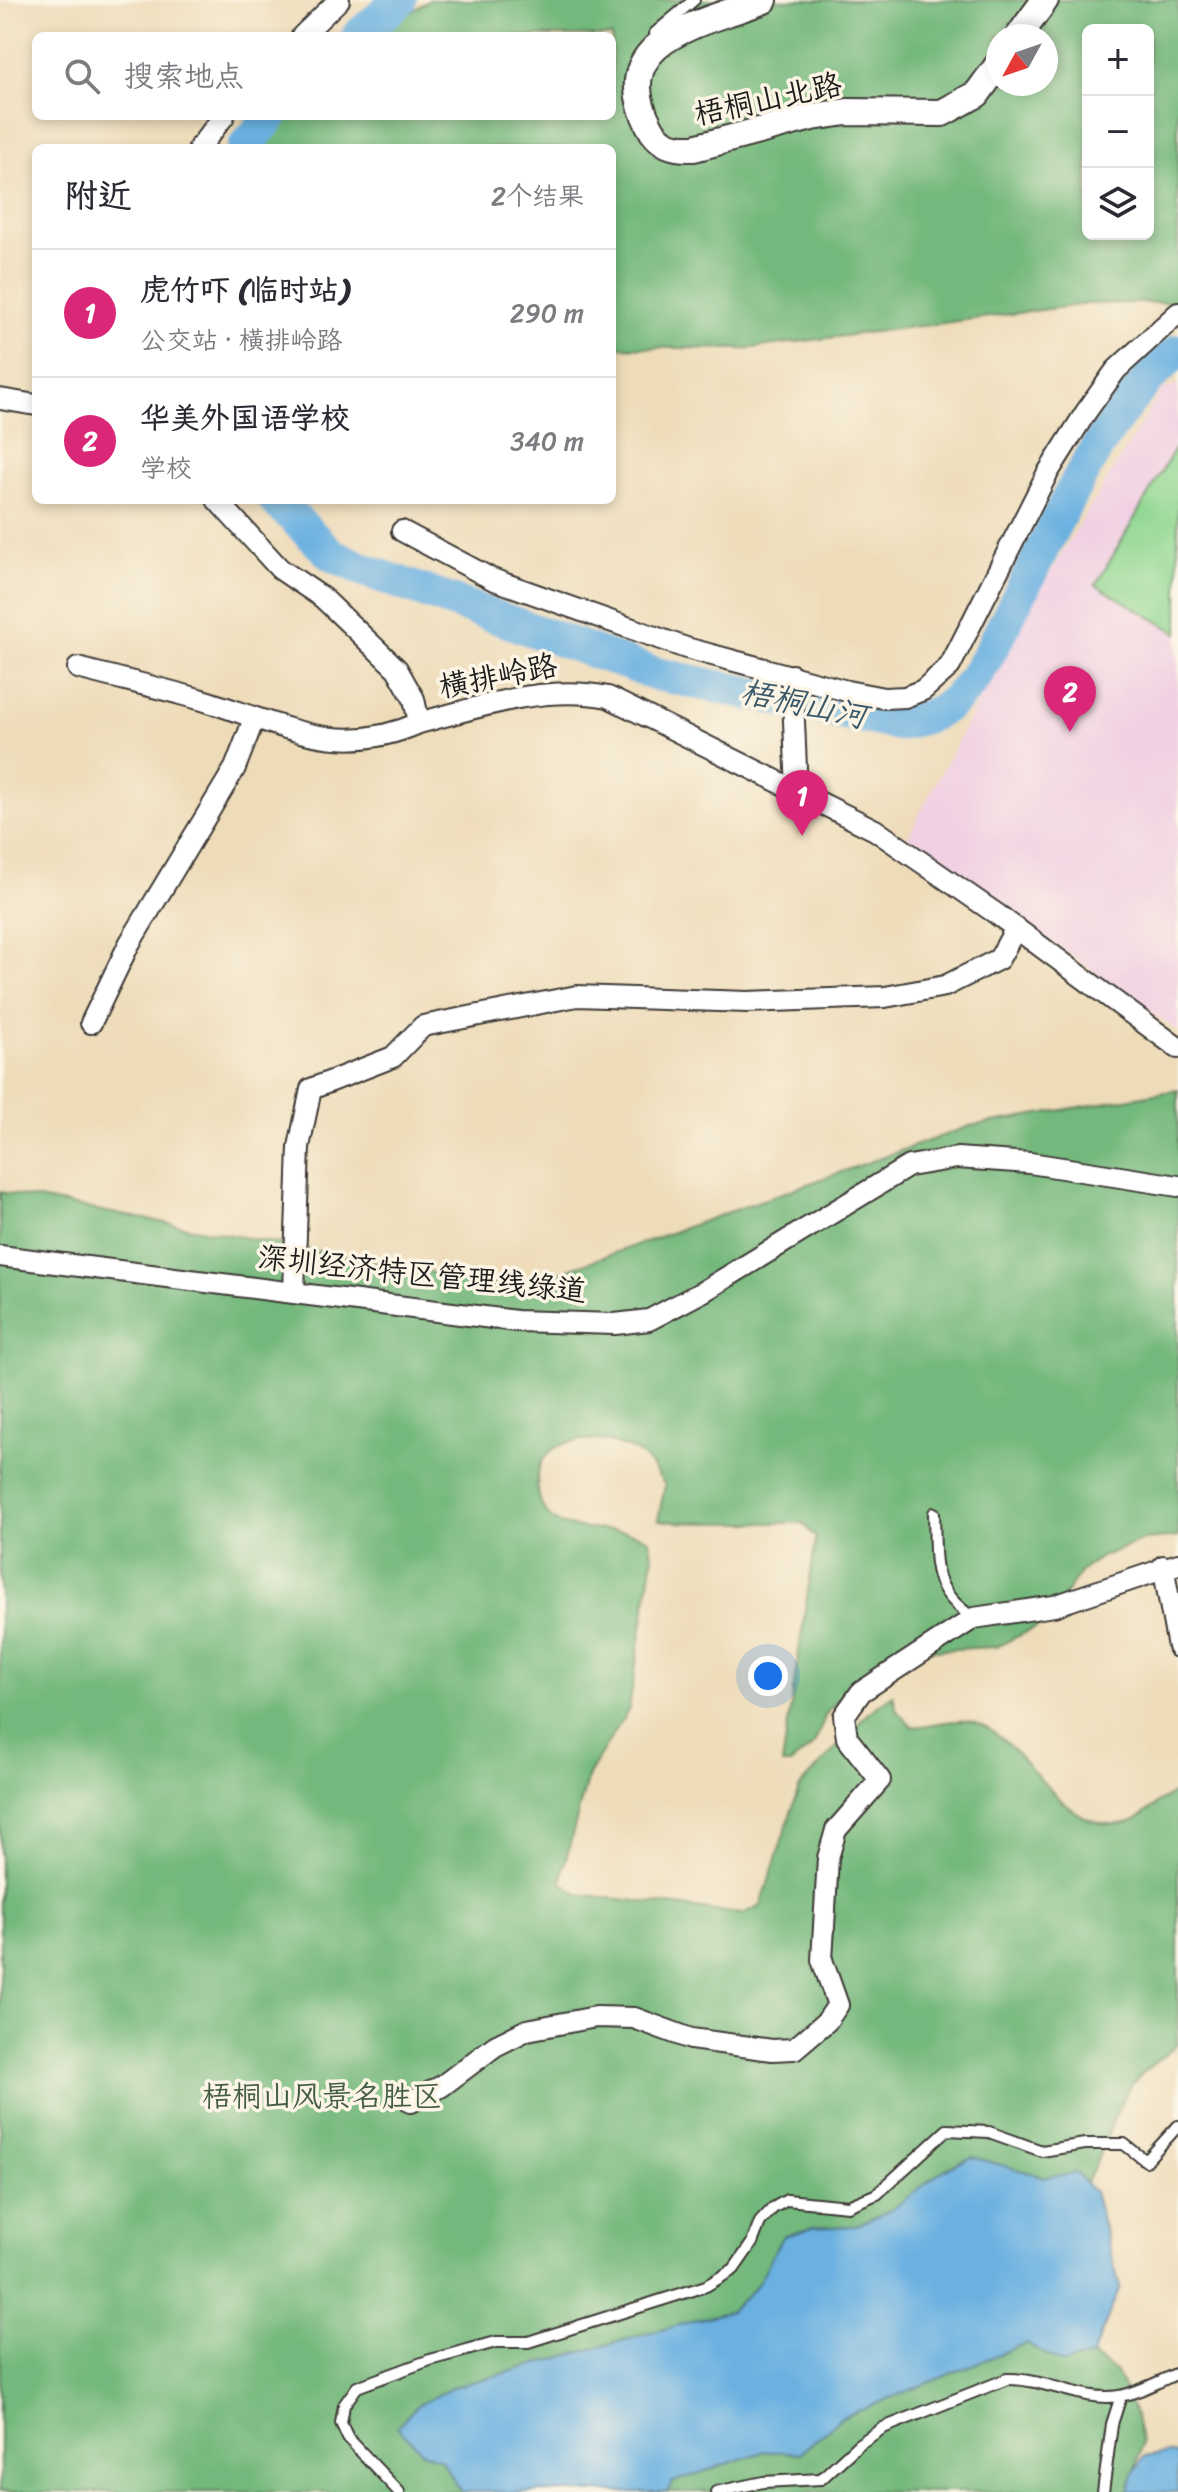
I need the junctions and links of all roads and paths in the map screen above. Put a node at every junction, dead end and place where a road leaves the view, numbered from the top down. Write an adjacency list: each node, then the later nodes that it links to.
1 (339, 0): 6 (street)
2 (694, 0): 7 (lane)
3 (764, 0): 7 (street)
4 (1045, 0): 5 (street)
5 (1028, 24)
6 (306, 32)
7 (640, 75): 8 (street, 梧桐山北路)
8 (986, 82)
9 (221, 120): 10 (street)
10 (202, 144)
11 (1178, 313): 17 (street)
12 (0, 399): 13 (street)
13 (32, 404)
14 (221, 504): 19 (street, 横排岭路)
15 (402, 531): 17 (street)
16 (78, 668): 18 (street)
17 (792, 675): 20 (street)
18 (254, 719): 19 (street); 22 (street)
19 (419, 723): 20 (street, 横排岭路)
20 (797, 791): 21 (street, 横排岭路)
21 (1016, 928): 23 (street, 横排岭路); 26 (street)
22 (91, 1023)
23 (1178, 1048)
24 (1178, 1186): 26 (street, 深圳经济特区管理线绿道)
25 (0, 1256): 26 (street, 深圳经济特区管理线绿道)
26 (294, 1291)
27 (934, 1513): 29 (lane)
28 (1171, 1565): 29 (street); 30 (street)
29 (974, 1618): 31 (street)
30 (1178, 1647)
31 (411, 2102)
32 (1178, 2126): 35 (lane)
33 (1178, 2373): 34 (lane)
34 (1121, 2396): 36 (lane); 37 (lane)
35 (399, 2492)
36 (716, 2492)
37 (1103, 2492)

